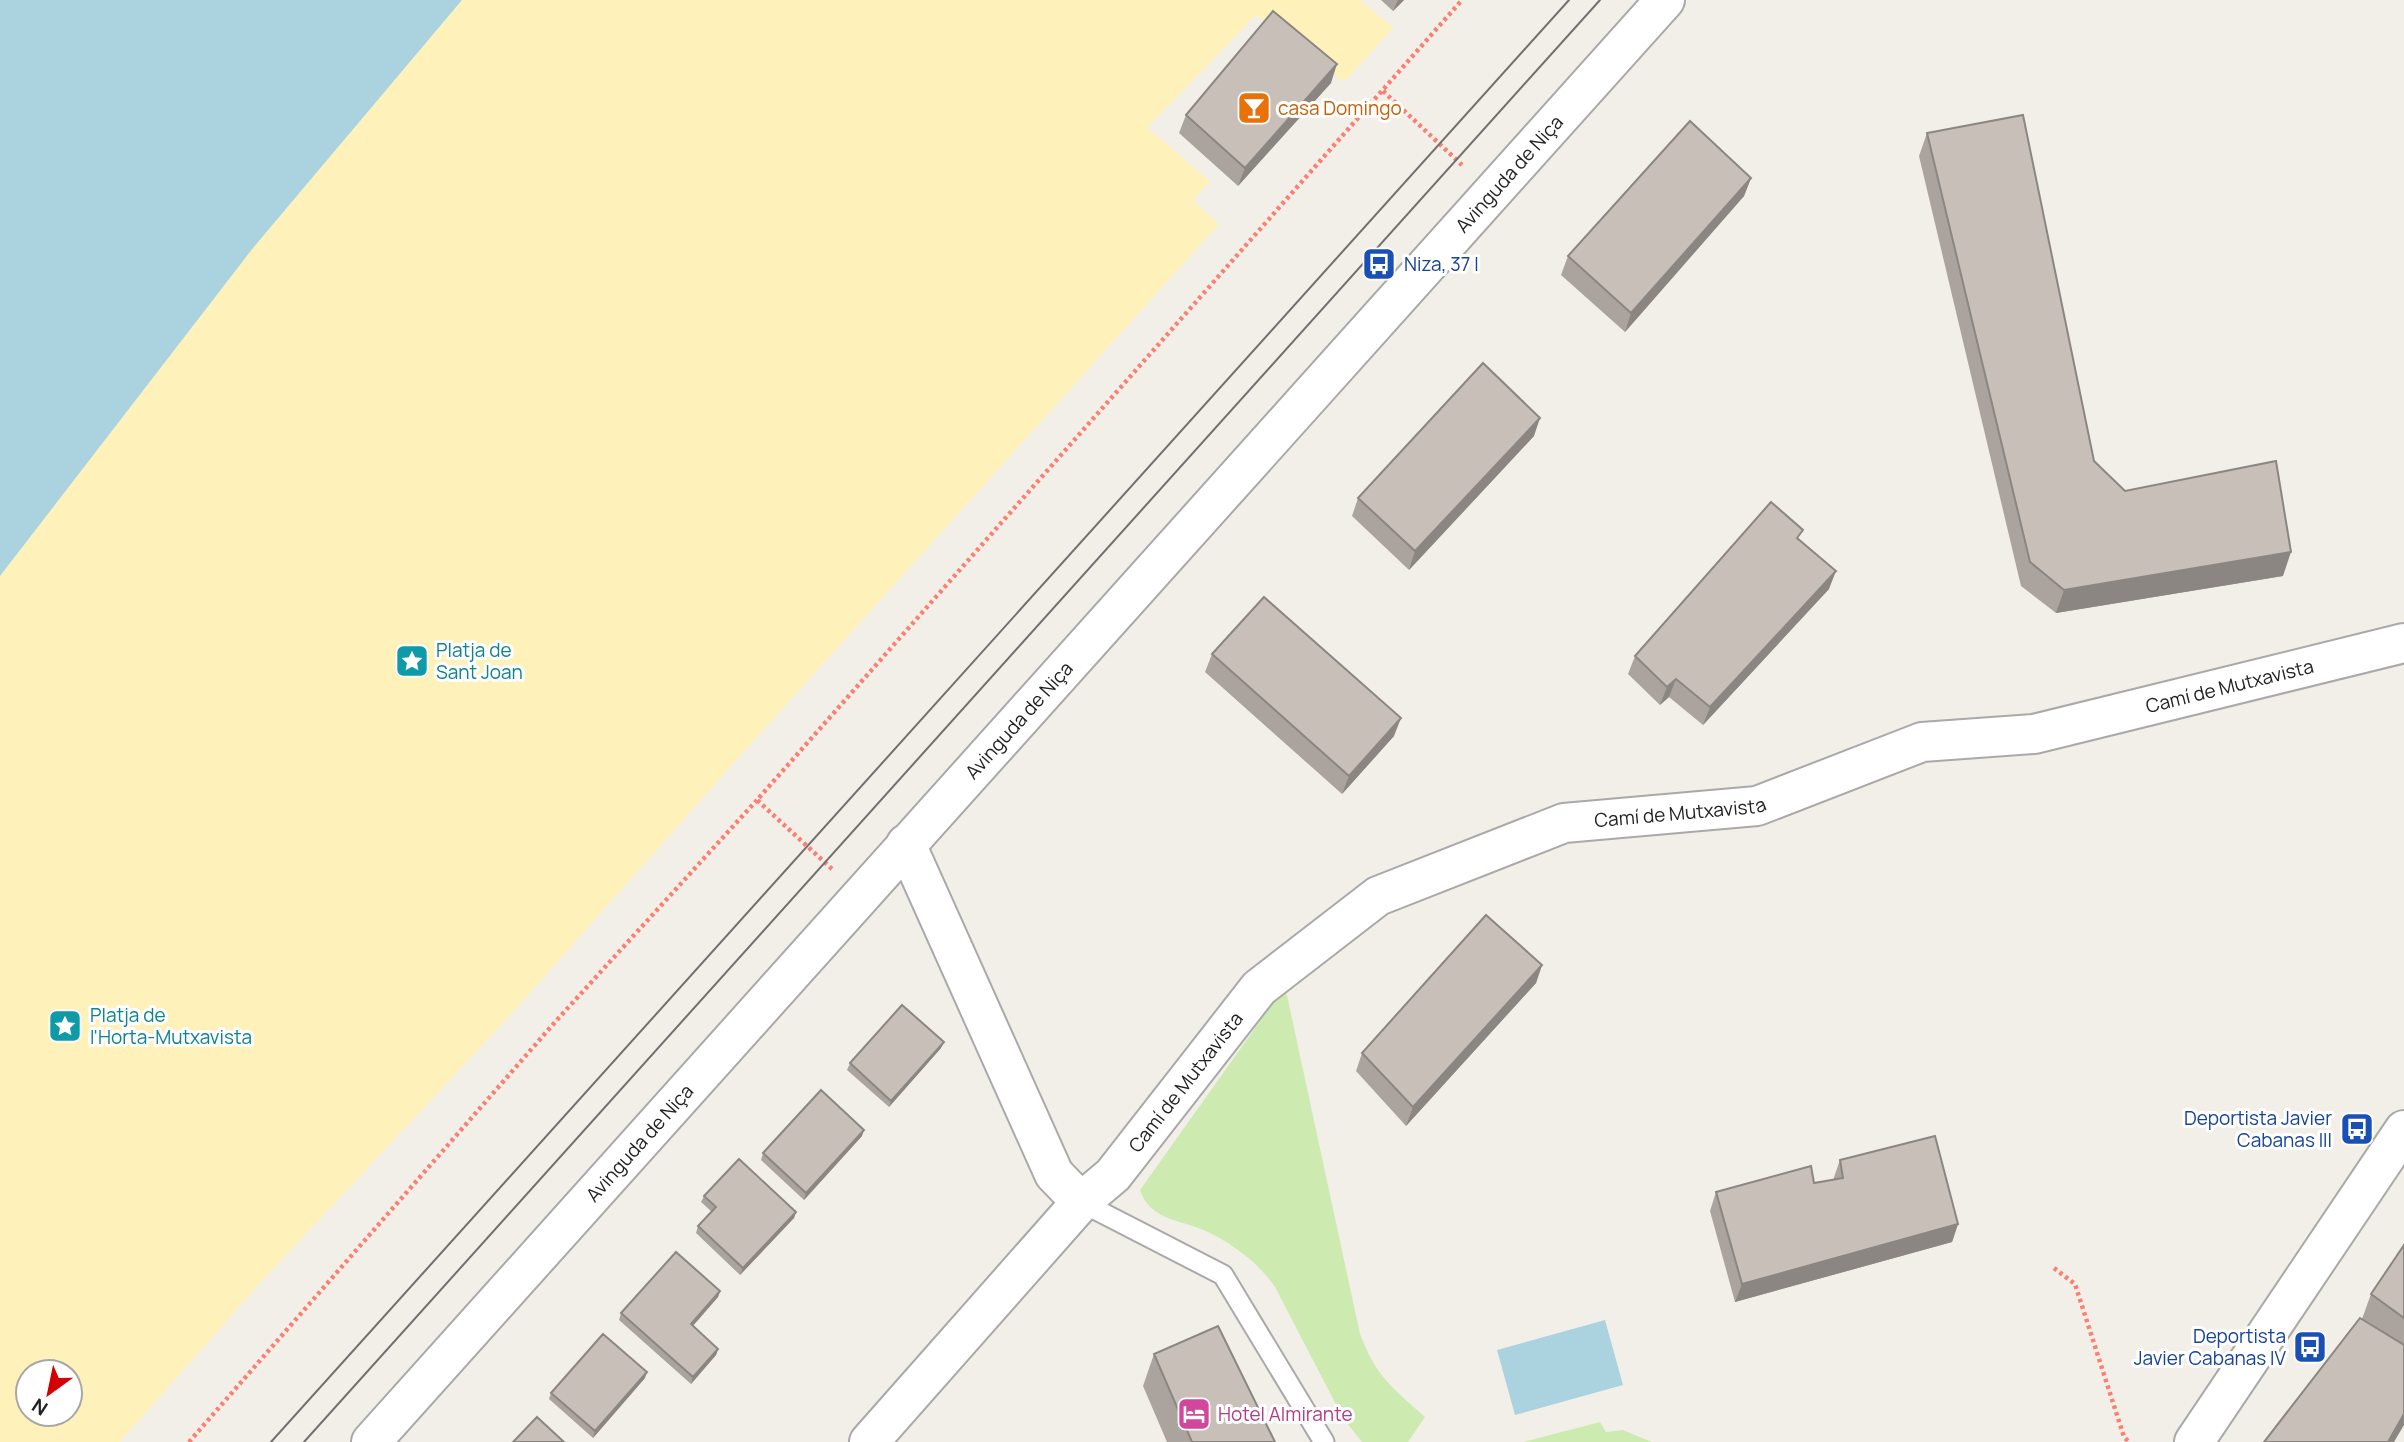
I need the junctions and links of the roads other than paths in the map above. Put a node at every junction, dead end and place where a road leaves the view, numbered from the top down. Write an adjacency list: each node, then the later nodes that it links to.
1 (1665, 0): 3 (street, Avinguda de Niça)
2 (2404, 643): 5 (street, Camí de Mutxavista)
3 (906, 844): 5 (street); 6 (street, Avinguda de Niça)
4 (2404, 1130): 9 (street)
5 (1081, 1202): 7 (street, Camí de Mutxavista); 8 (lane)
6 (371, 1442)
7 (869, 1442)
8 (1324, 1442)
9 (2194, 1442)

